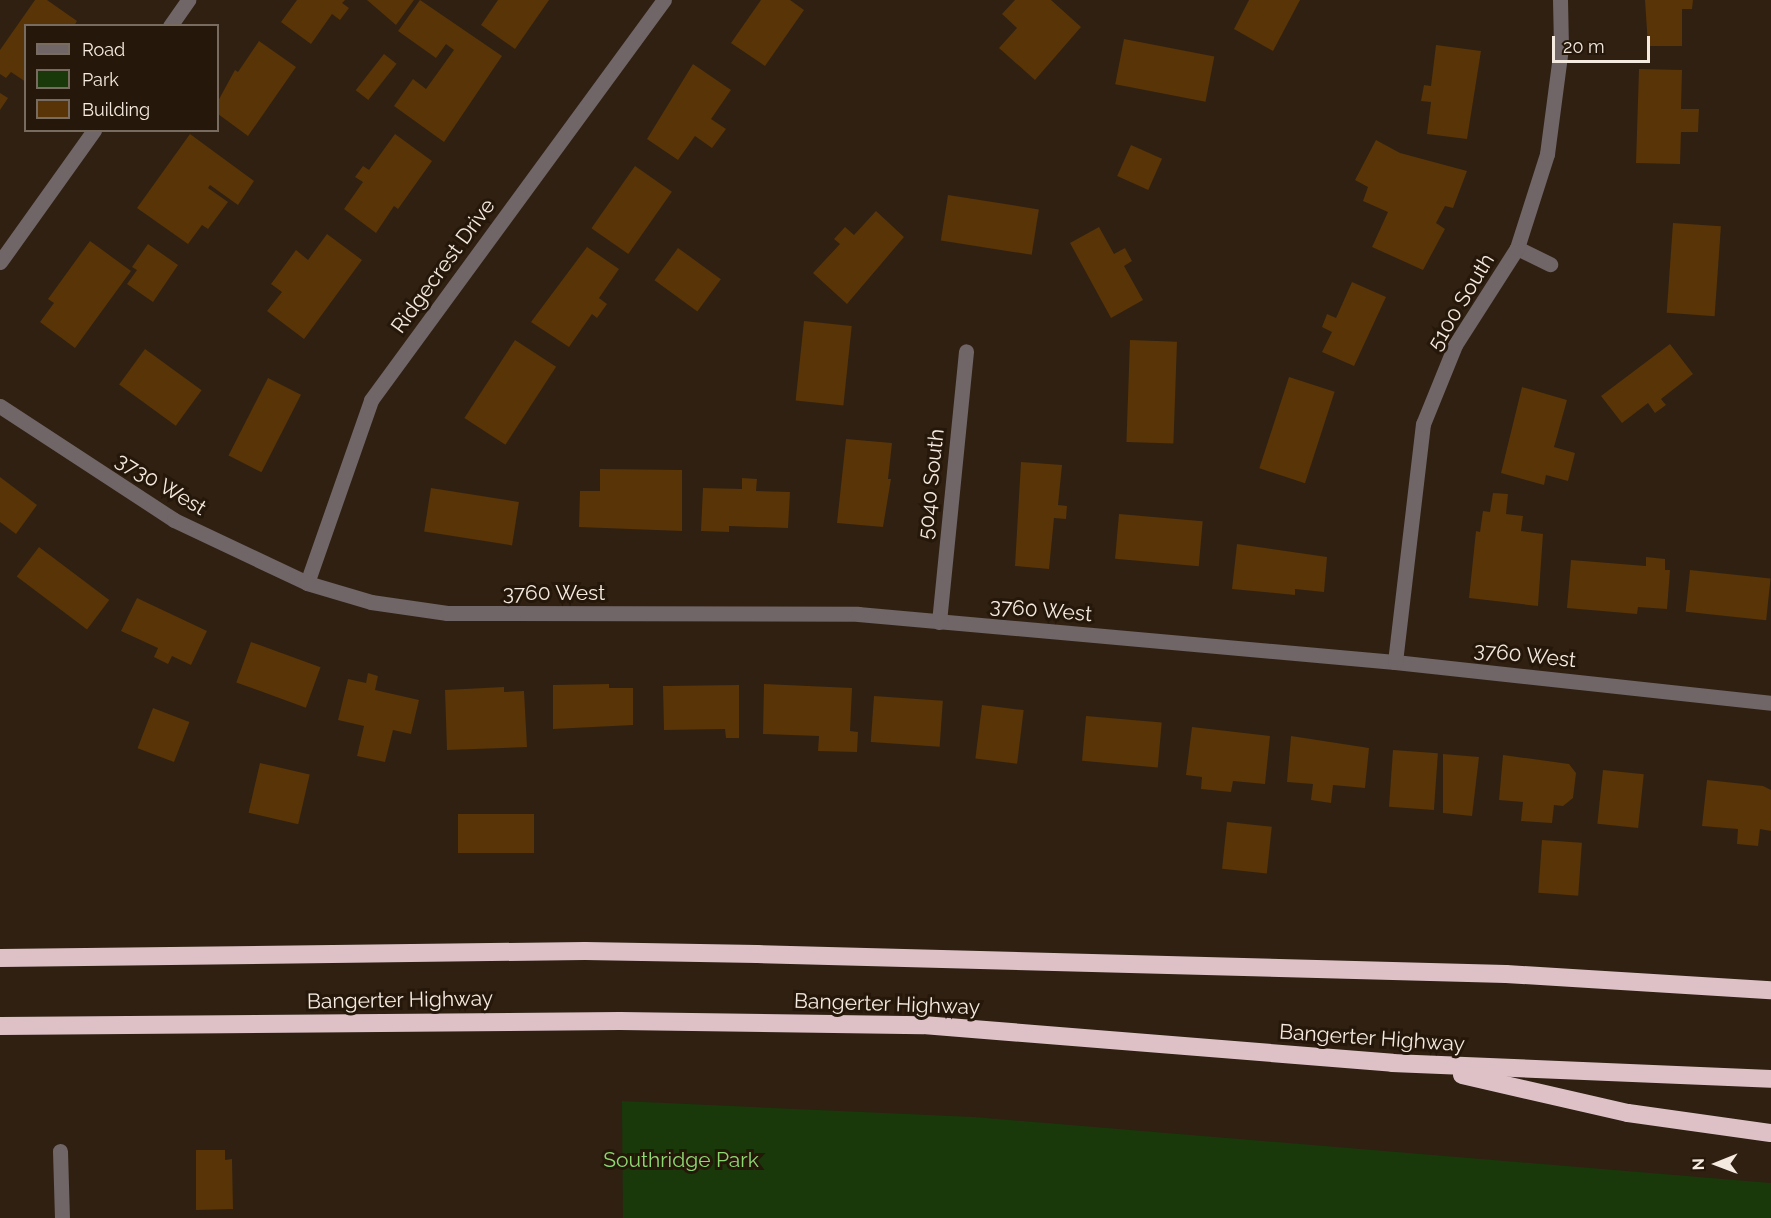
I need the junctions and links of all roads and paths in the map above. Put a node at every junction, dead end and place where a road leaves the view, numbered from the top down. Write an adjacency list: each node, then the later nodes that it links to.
1 (188, 0): 4 (street)
2 (664, 0): 11 (street, Ridgecrest Drive)
3 (1560, 0): 6 (street, 5100 South)
4 (171, 24)
5 (93, 132): 7 (street)
6 (1517, 248): 8 (street); 13 (street, 5100 South)
7 (0, 262)
8 (1550, 264)
9 (966, 351): 12 (street, 5040 South)
10 (0, 406): 11 (street, 3730 West)
11 (307, 584): 12 (street, 3760 West)
12 (939, 622): 13 (street, 3760 West)
13 (1395, 662): 14 (street, 3760 West)
14 (1771, 703)
15 (0, 958): 16 (highway)
16 (1771, 990)
17 (0, 1026): 18 (highway, Bangerter Highway)
18 (1392, 1063): 19 (highway, Bangerter Highway); 20 (highway)
19 (1771, 1079)
20 (1771, 1133)
21 (60, 1151): 22 (street)
22 (62, 1218)

